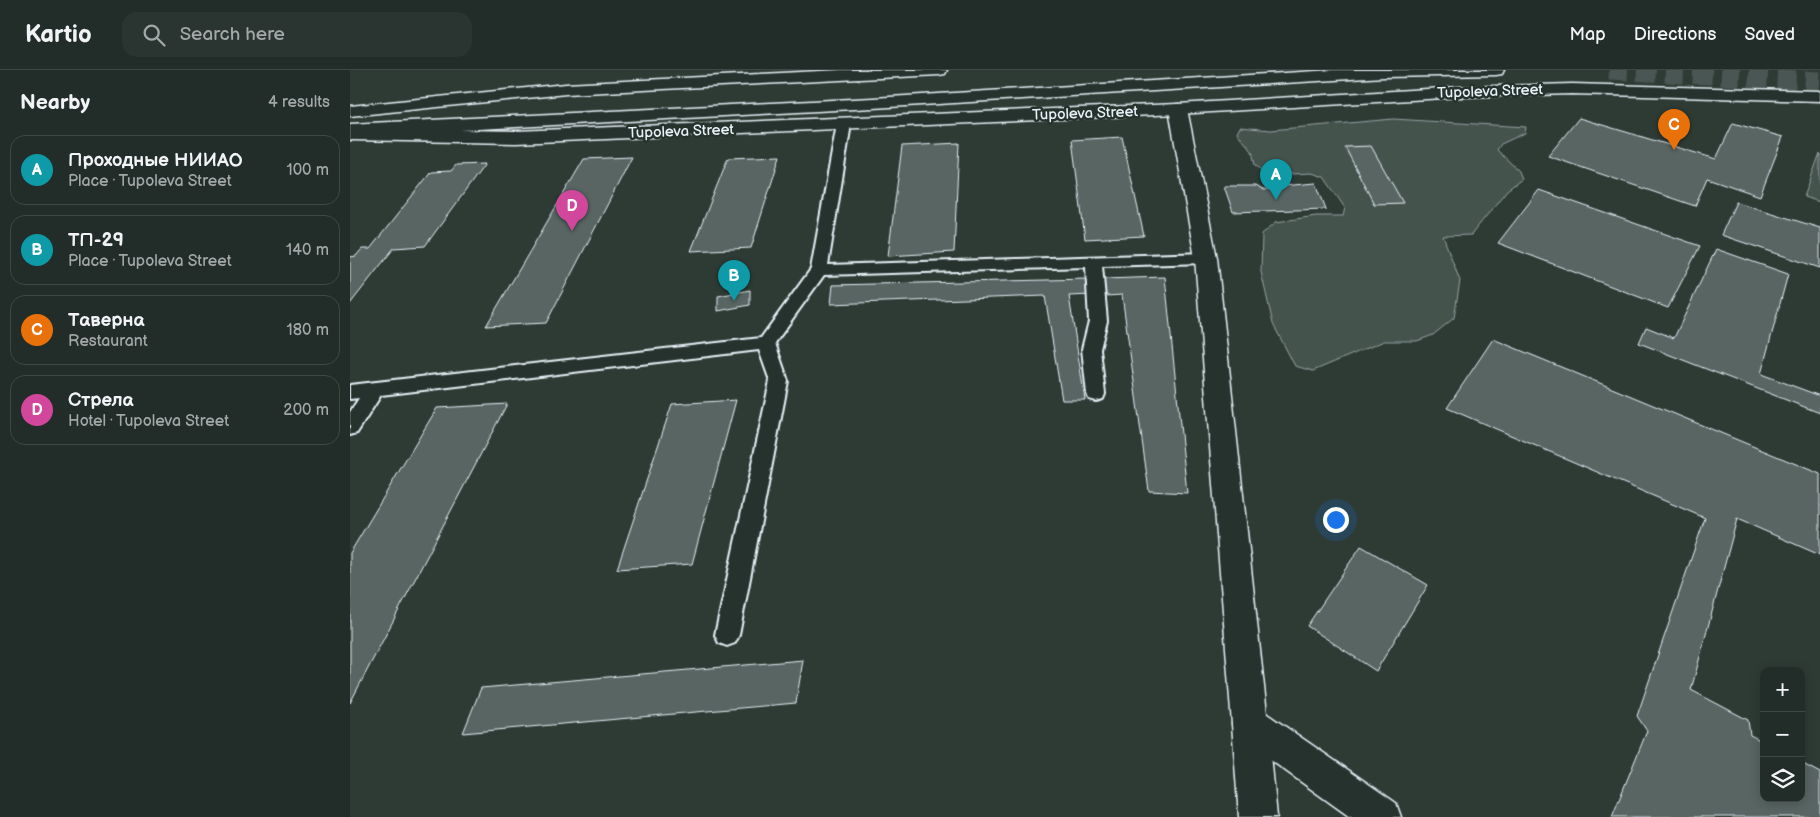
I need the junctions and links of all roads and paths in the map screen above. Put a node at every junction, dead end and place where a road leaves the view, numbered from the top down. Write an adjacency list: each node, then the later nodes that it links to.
1 (939, 70): 11 (main road)
2 (1134, 70): 3 (main road)
3 (1144, 70)
4 (1496, 70): 5 (main road, Tupoleva Street)
5 (1384, 71): 13 (main road, Tupoleva Street)
6 (1606, 74): 8 (main road)
7 (956, 80): 11 (main road)
8 (1662, 91): 9 (main road, Tupoleva Street); 10 (main road, Tupoleva Street)
9 (1820, 96)
10 (1178, 109): 12 (main road, Tupoleva Street); 14 (main road)
11 (350, 111)
12 (844, 124): 13 (main road, Tupoleva Street); 16 (lane)
13 (350, 132)
14 (1206, 258): 15 (lane); 23 (main road)
15 (1094, 262): 16 (lane); 20 (lane)
16 (819, 270): 17 (lane)
17 (766, 343): 18 (lane); 22 (lane)
18 (375, 389): 19 (lane); 21 (lane)
19 (350, 392)
20 (1096, 394)
21 (350, 428)
22 (727, 635)
23 (1250, 724): 24 (main road); 25 (main road)
24 (1258, 817)
25 (1382, 817)

